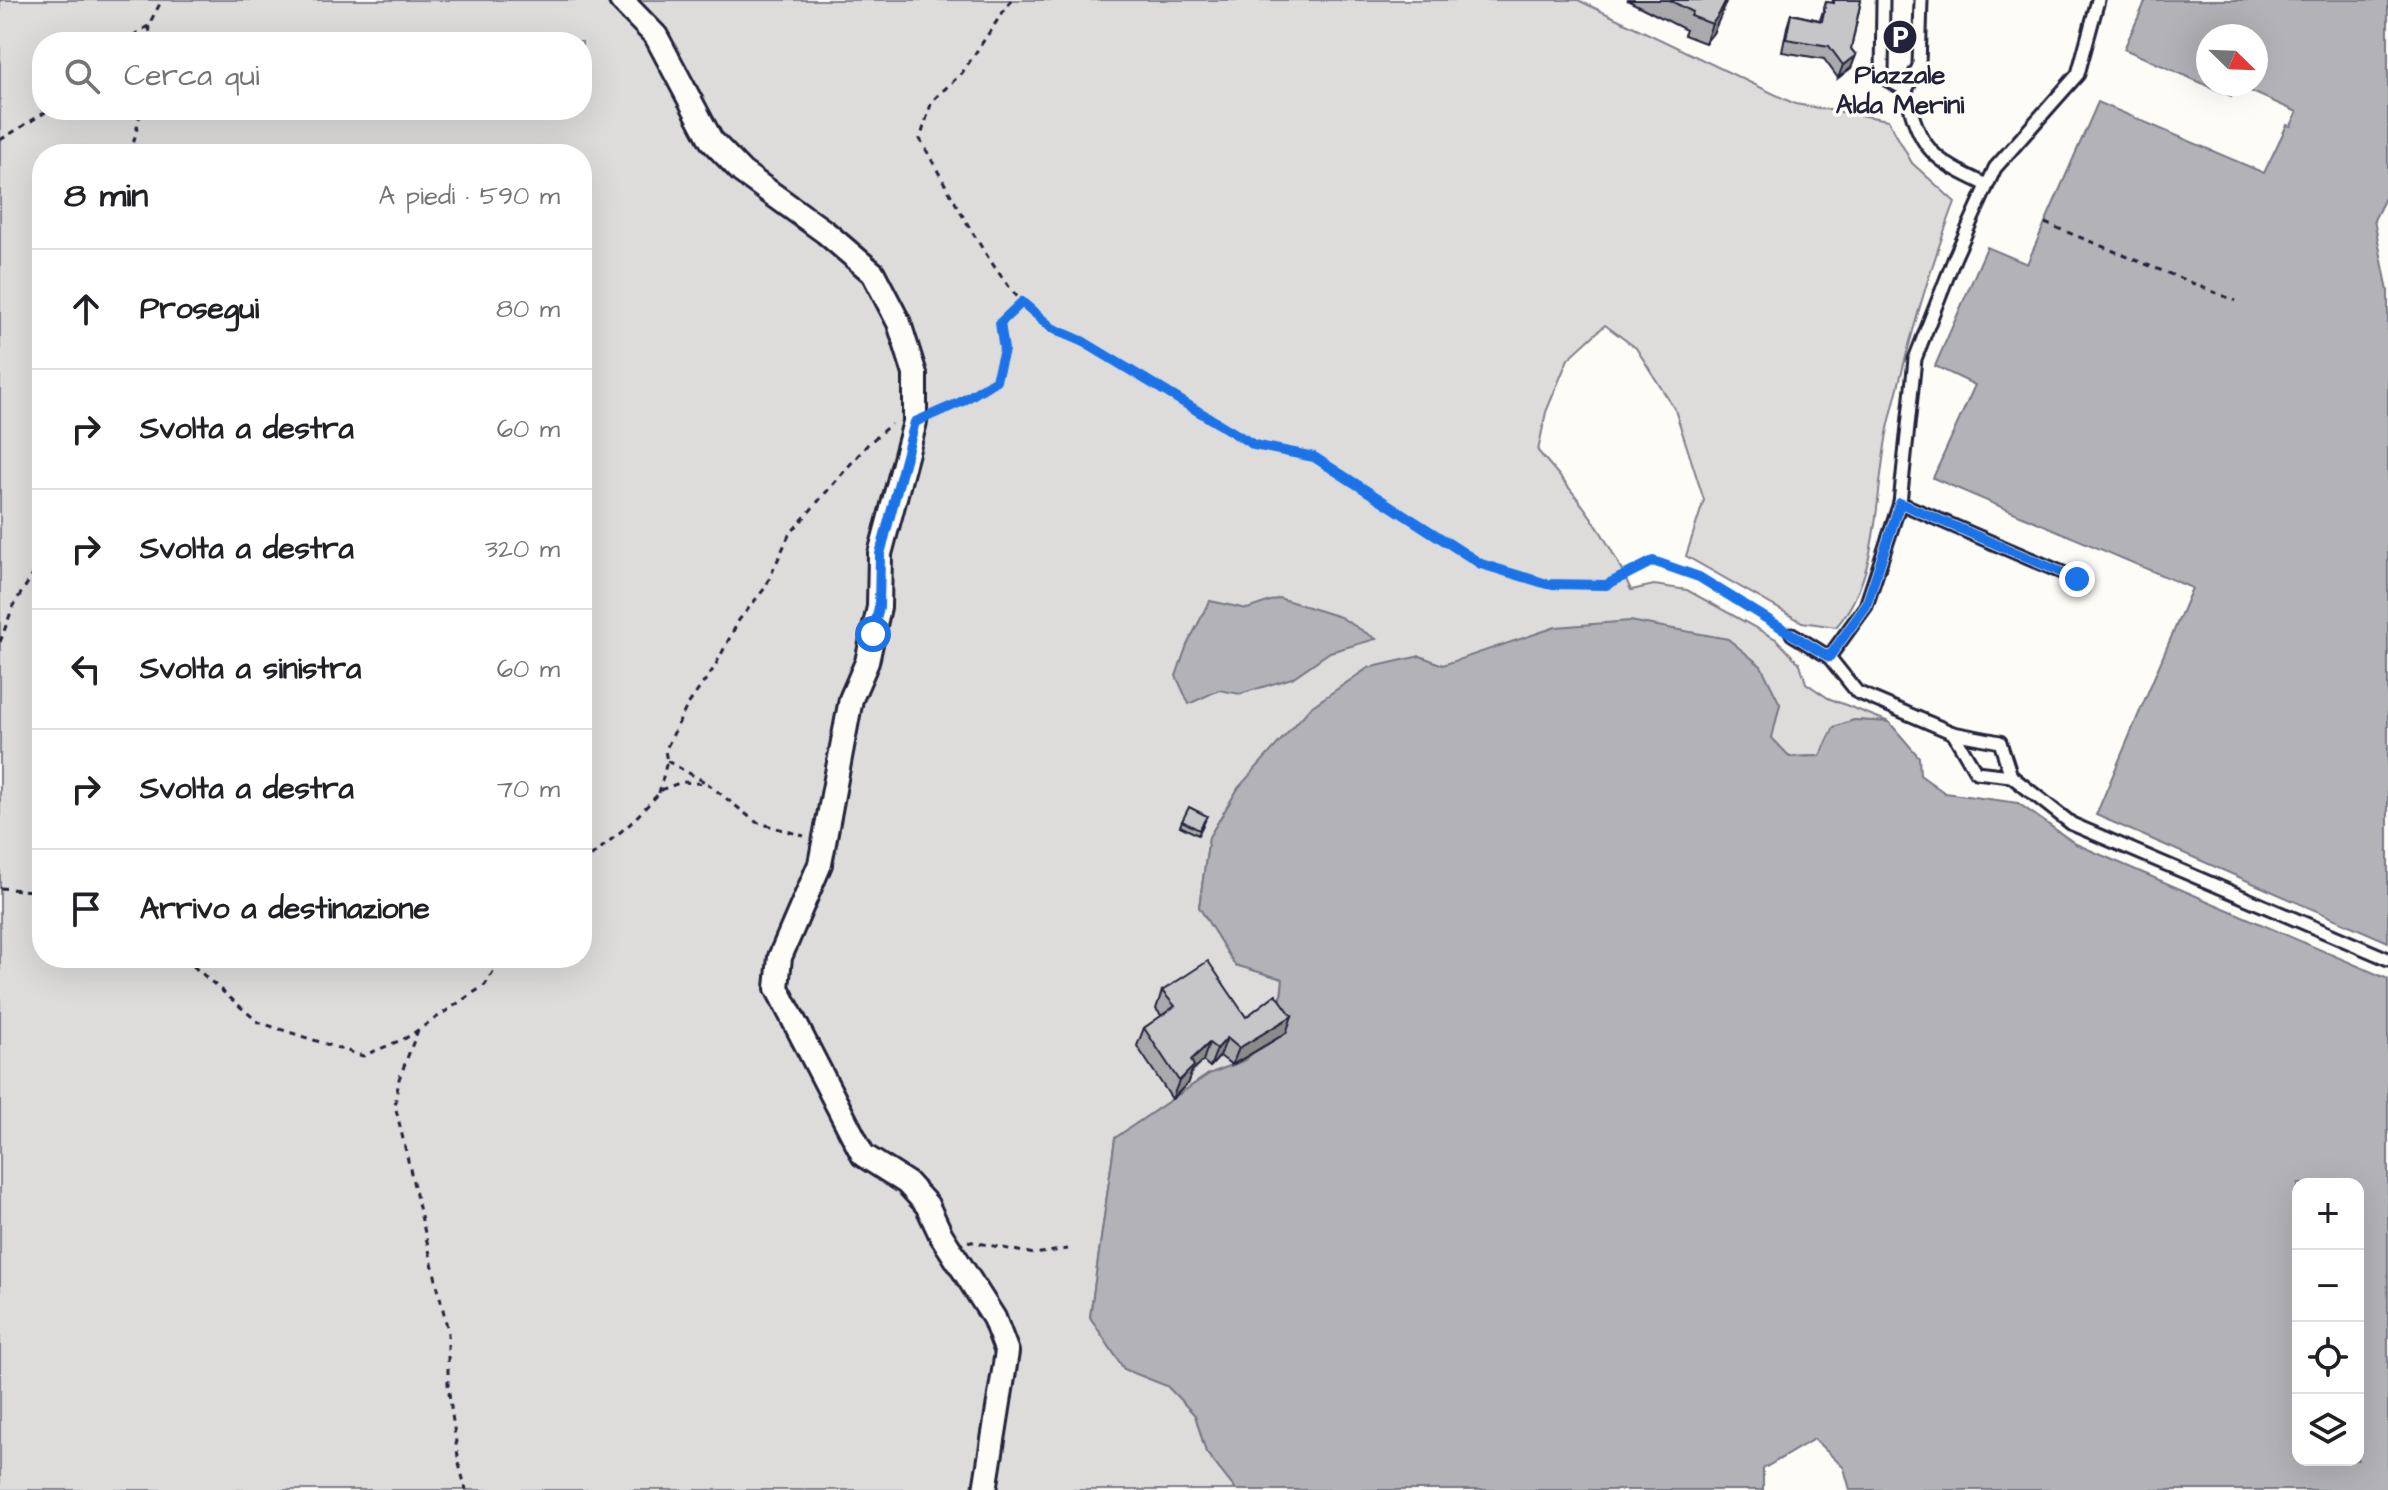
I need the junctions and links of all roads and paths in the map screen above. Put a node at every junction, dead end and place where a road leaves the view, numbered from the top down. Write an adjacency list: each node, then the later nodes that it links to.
1 (162, 0): 7 (path)
2 (621, 0): 19 (street)
3 (1011, 0): 18 (path)
4 (1883, 0): 10 (lane)
5 (1921, 0): 10 (lane)
6 (2098, 0): 15 (lane)
7 (148, 26): 8 (path); 9 (path)
8 (139, 32)
9 (150, 32)
10 (1906, 90): 15 (lane)
11 (33, 120): 13 (path)
12 (139, 120): 14 (path)
13 (0, 140)
14 (133, 144)
15 (1987, 185): 20 (lane)
16 (2045, 223): 17 (path)
17 (2236, 301)
18 (1022, 302): 19 (path); 23 (path)
19 (915, 422): 27 (path); 31 (street)
20 (1900, 503): 22 (lane); 25 (lane)
21 (32, 576): 24 (path)
22 (2077, 579)
23 (1792, 634): 25 (lane)
24 (0, 642)
25 (1829, 657): 26 (lane)
26 (1953, 733): 28 (lane); 28 (lane)
27 (667, 761): 29 (path); 30 (path)
28 (2011, 776): 35 (lane)
29 (708, 784): 30 (path); 31 (path)
30 (659, 793): 32 (path)
31 (824, 840): 39 (street)
32 (592, 856)
33 (0, 888): 34 (path)
34 (32, 891)
35 (2388, 959)
36 (196, 968): 38 (path)
37 (496, 968): 38 (path)
38 (418, 1030): 41 (path)
39 (941, 1235): 40 (path); 42 (street)
40 (1068, 1249)
41 (466, 1490)
42 (985, 1490)

